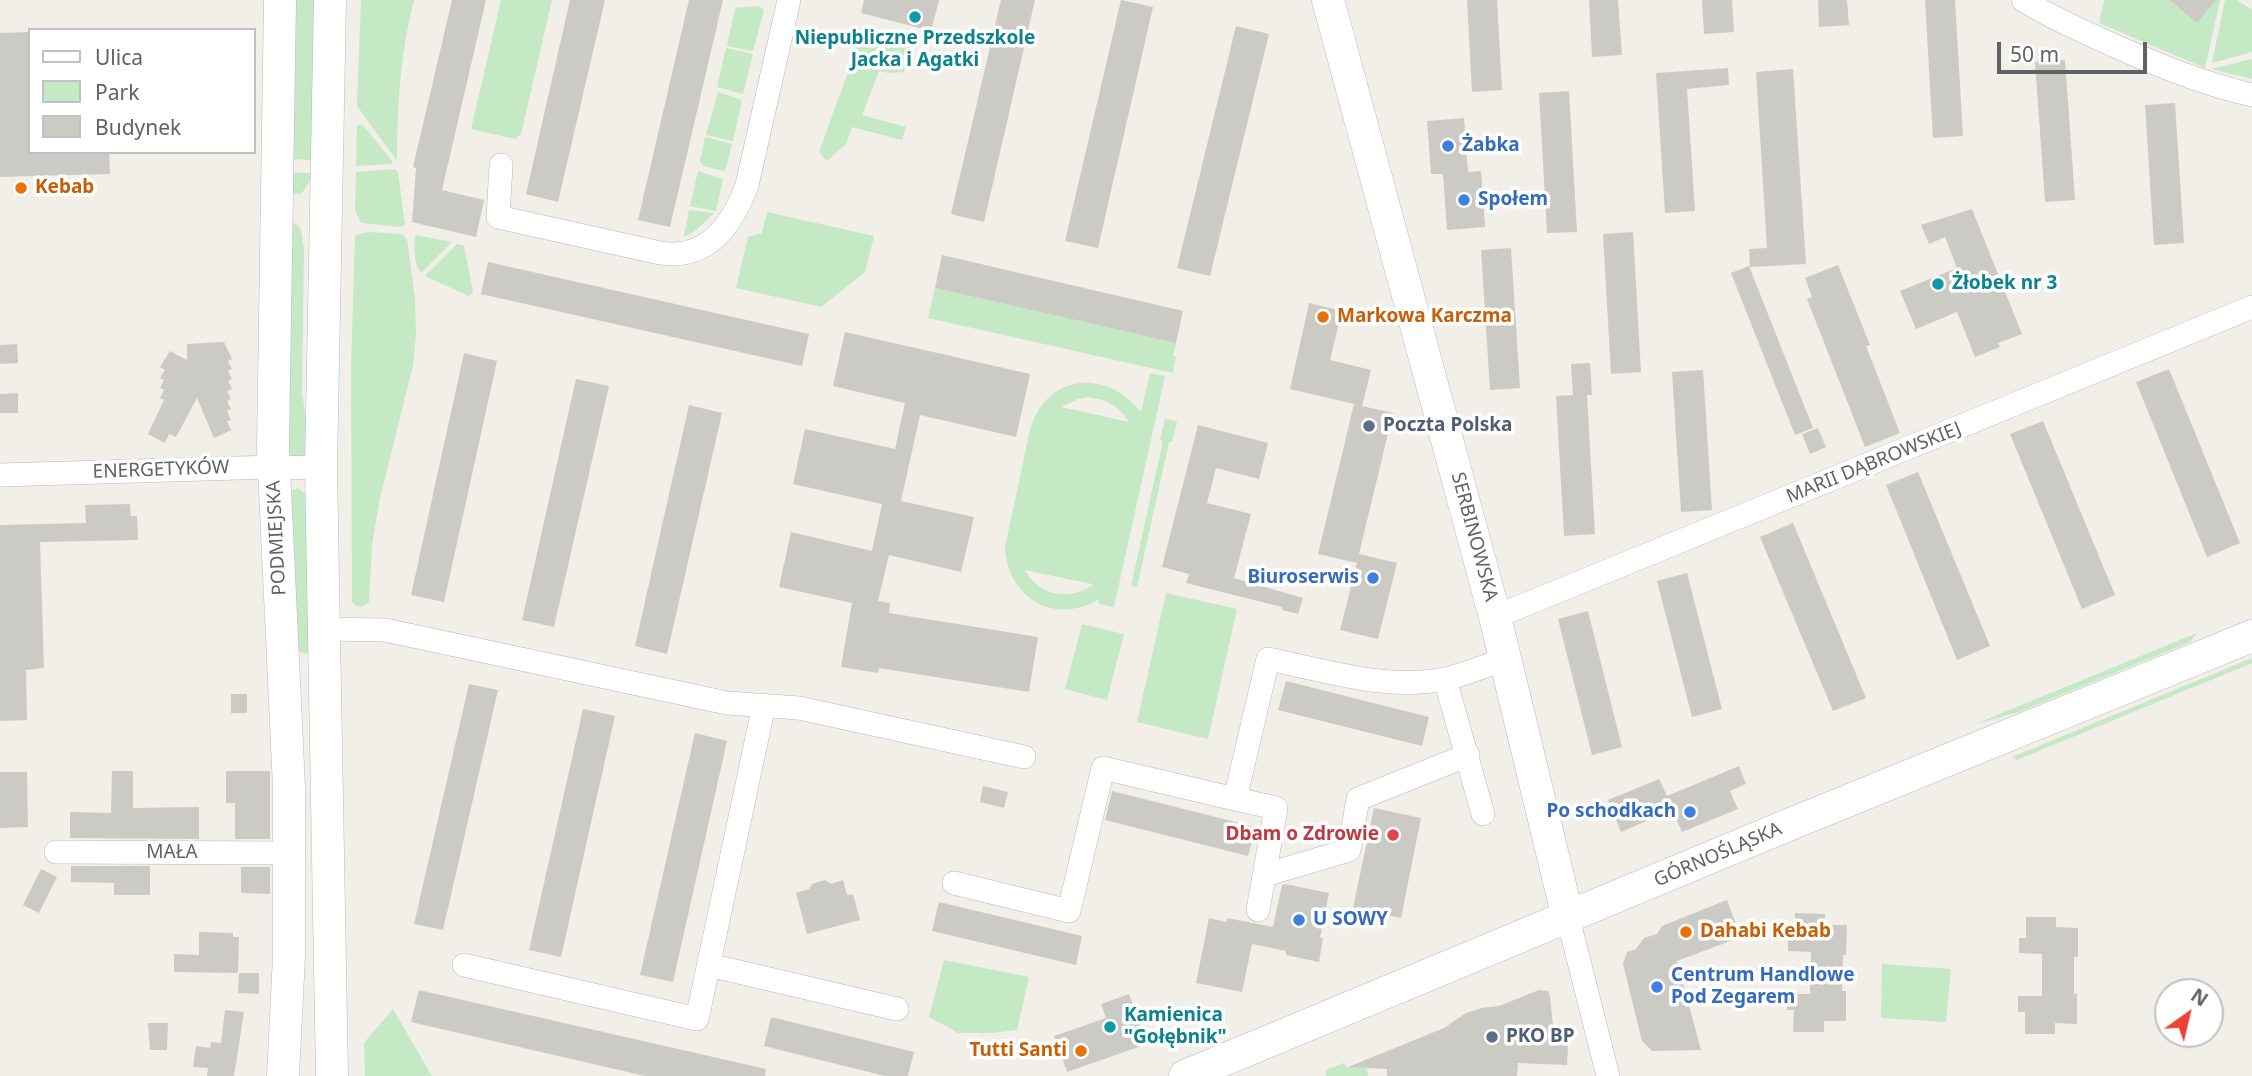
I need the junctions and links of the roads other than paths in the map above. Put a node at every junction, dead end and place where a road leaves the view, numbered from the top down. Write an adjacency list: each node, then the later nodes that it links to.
1 (280, 0): 9 (main road, PODMIEJSKA)
2 (330, 0): 10 (main road)
3 (789, 0): 7 (street)
4 (1328, 0): 12 (main road, SERBINOWSKA)
5 (2023, 0): 6 (street)
6 (2252, 95)
7 (500, 165)
8 (2252, 307): 12 (street, MARII DĄBROWSKIEJ)
9 (273, 467): 10 (street, ENERGETYKÓW); 11 (street, ENERGETYKÓW); 23 (main road, PODMIEJSKA)
10 (321, 468): 13 (main road)
11 (0, 475)
12 (1495, 617): 15 (main road, SERBINOWSKA)
13 (324, 629): 17 (street); 32 (main road)
14 (2252, 636): 27 (main road, GÓRNOŚLĄSKA)
15 (1506, 659): 16 (street); 27 (main road, SERBINOWSKA)
16 (1445, 679): 18 (street); 20 (street)
17 (764, 705): 19 (street); 29 (street)
18 (1468, 755): 21 (street); 24 (street)
19 (1024, 757)
20 (1235, 799): 24 (street); 25 (street)
21 (1483, 814)
22 (56, 852): 23 (street, MAŁA)
23 (289, 853): 31 (main road, PODMIEJSKA)
24 (1265, 875): 26 (street)
25 (954, 884)
26 (1258, 910)
27 (1568, 918): 33 (main road, GÓRNOŚLĄSKA); 34 (street, SERBINOWSKA)
28 (464, 965): 29 (street)
29 (709, 965): 30 (street)
30 (897, 1009)
31 (283, 1076)
32 (332, 1076)
33 (1185, 1076)
34 (1608, 1076)

